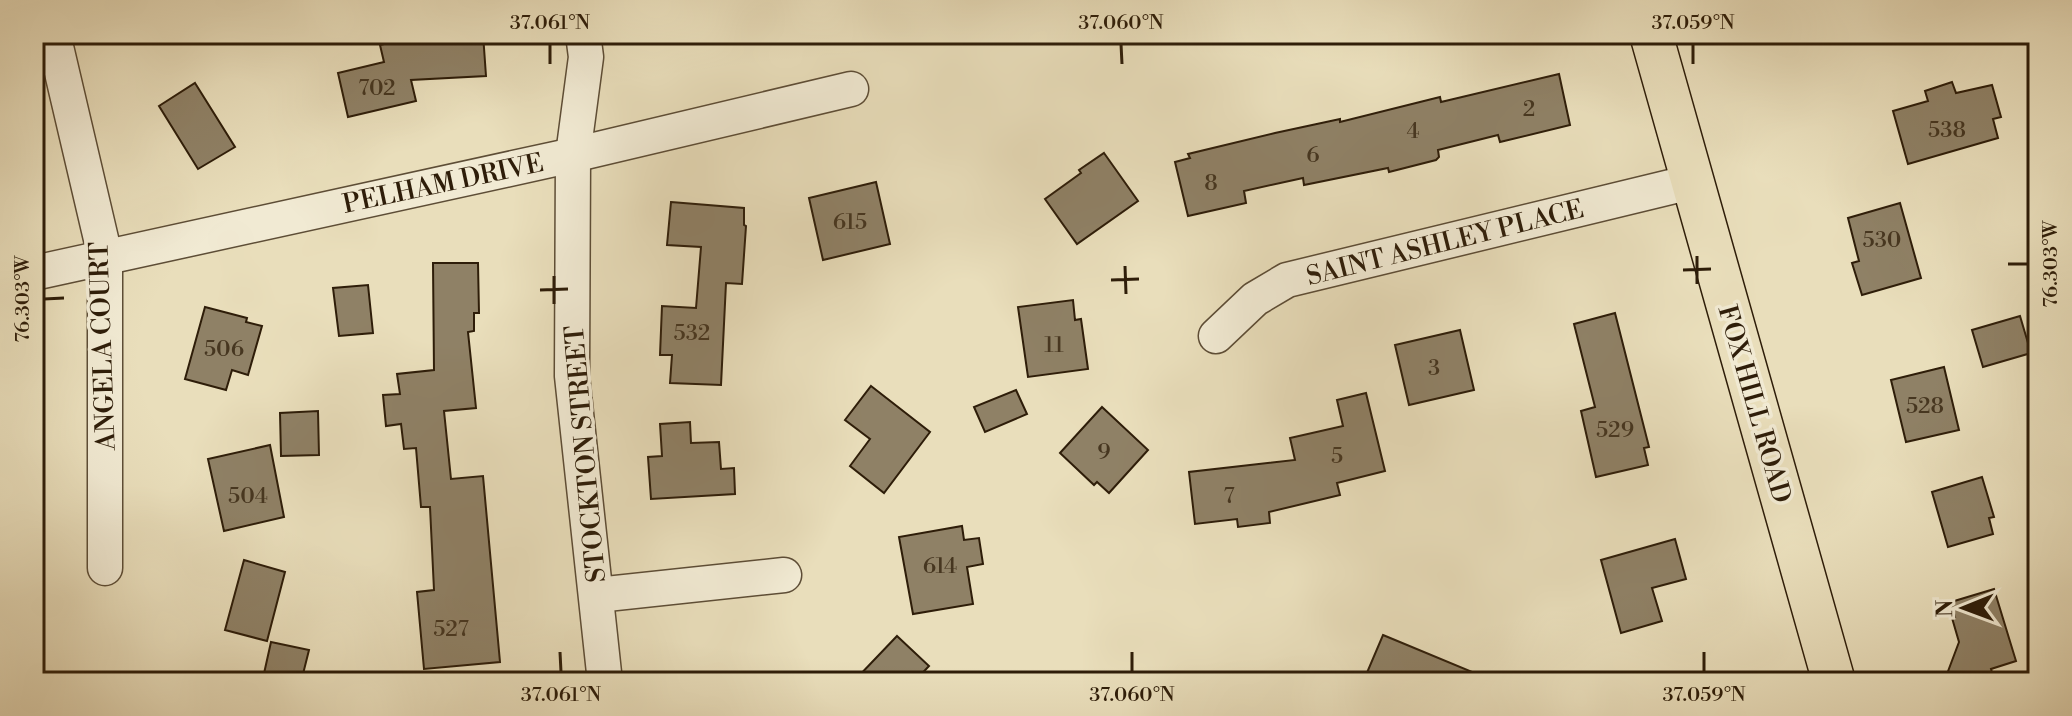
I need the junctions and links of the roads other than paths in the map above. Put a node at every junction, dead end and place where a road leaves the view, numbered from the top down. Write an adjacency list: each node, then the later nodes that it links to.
1 (53, 34): 7 (street, ANGELA COURT)
2 (583, 34): 5 (street, STOCKTON STREET)
3 (1651, 34): 6 (main road, FOX HILL ROAD)
4 (851, 89): 5 (street, PELHAM DRIVE)
5 (573, 155): 7 (street, PELHAM DRIVE); 12 (street, STOCKTON STREET)
6 (1691, 182): 9 (street, SAINT ASHLEY PLACE); 14 (main road, FOX HILL ROAD)
7 (105, 256): 8 (street, PELHAM DRIVE); 10 (street, ANGELA COURT)
8 (34, 273)
9 (1216, 336)
10 (105, 568)
11 (784, 575): 12 (street)
12 (597, 595): 13 (street, STOCKTON STREET)
13 (605, 682)
14 (1834, 682)

